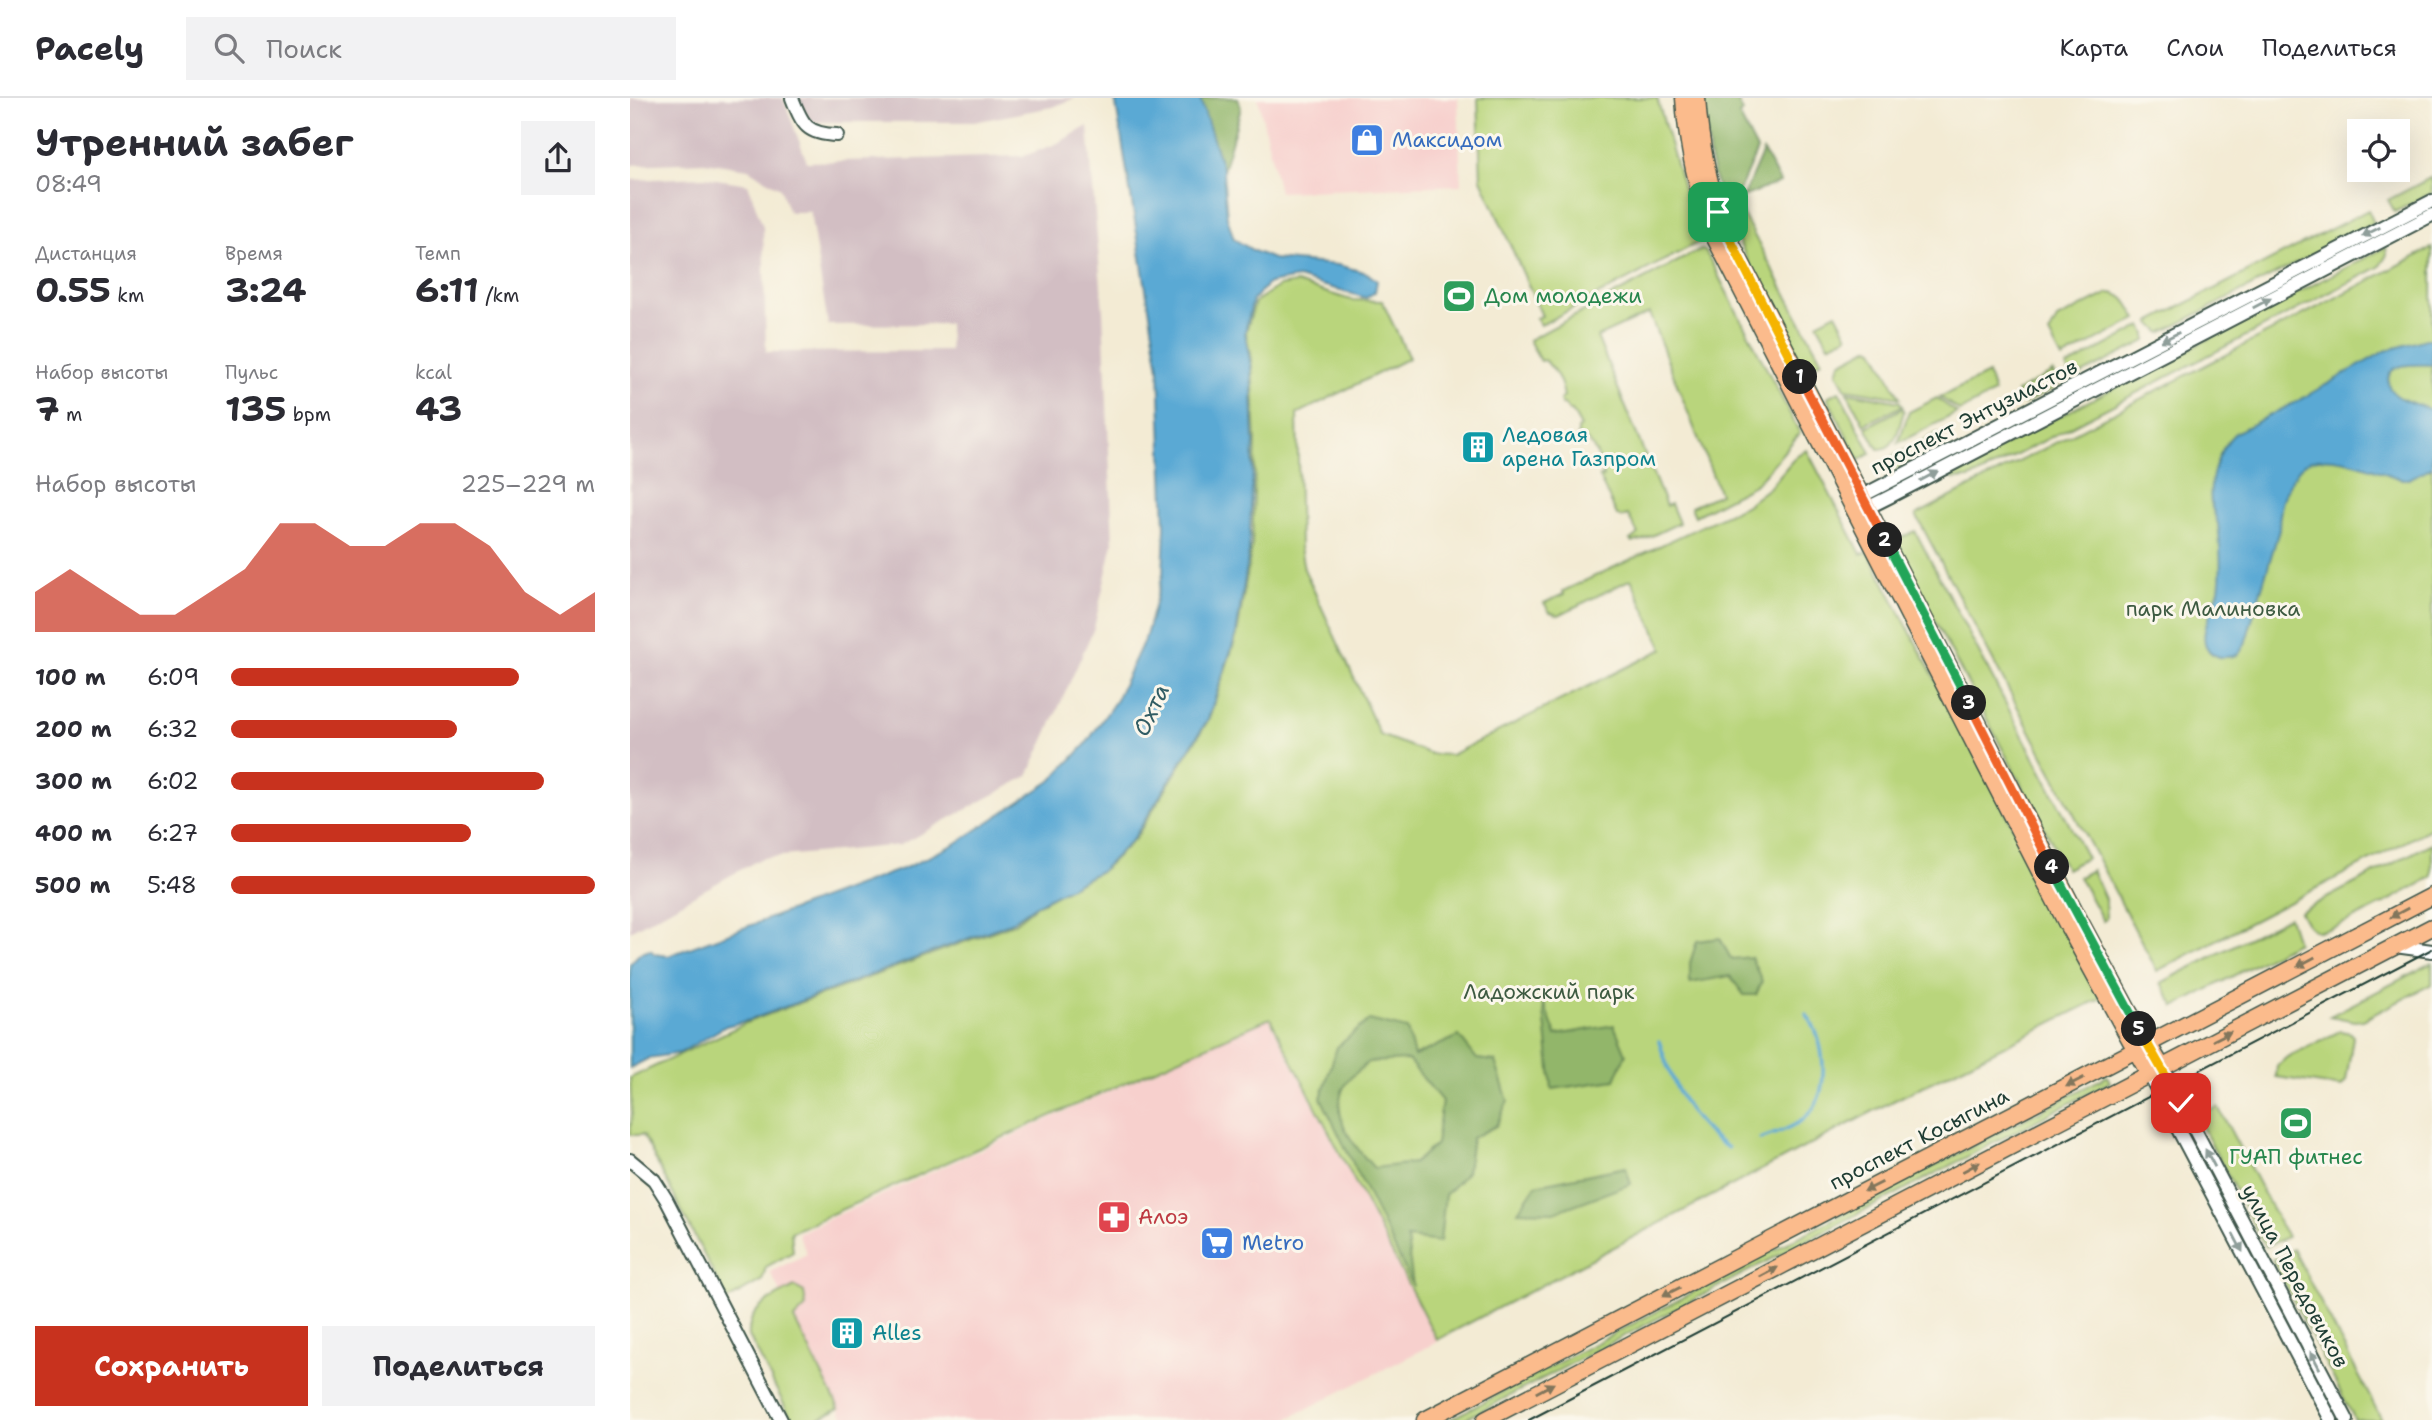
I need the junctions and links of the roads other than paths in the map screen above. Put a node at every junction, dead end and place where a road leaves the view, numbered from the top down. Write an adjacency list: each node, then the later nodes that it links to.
1 (792, 98): 4 (street)
2 (1684, 98): 7 (main road, улица Передовиков)
3 (1697, 98): 7 (main road, улица Передовиков)
4 (837, 135)
5 (2432, 201): 7 (street, проспект Энтузиастов, one-way to 7)
6 (2432, 215): 7 (street, проспект Энтузиастов, one-way to 6)
7 (1862, 504): 12 (main road, улица Передовиков)
8 (2432, 896): 12 (main road, проспект Косыгина, one-way to 12)
9 (2432, 927): 10 (main road)
10 (2395, 946): 11 (street); 13 (main road, one-way to 10)
11 (2432, 951)
12 (2141, 1047): 13 (main road, улица Передовиков); 16 (main road, проспект Косыгина, one-way to 16)
13 (2156, 1070): 17 (main road, one-way to 13); 18 (street, улица Передовиков, one-way to 18); 19 (street, улица Передовиков, one-way to 13)
14 (630, 1160): 15 (street)
15 (781, 1420)
16 (1425, 1420)
17 (1485, 1420)
18 (2331, 1420)
19 (2347, 1420)

